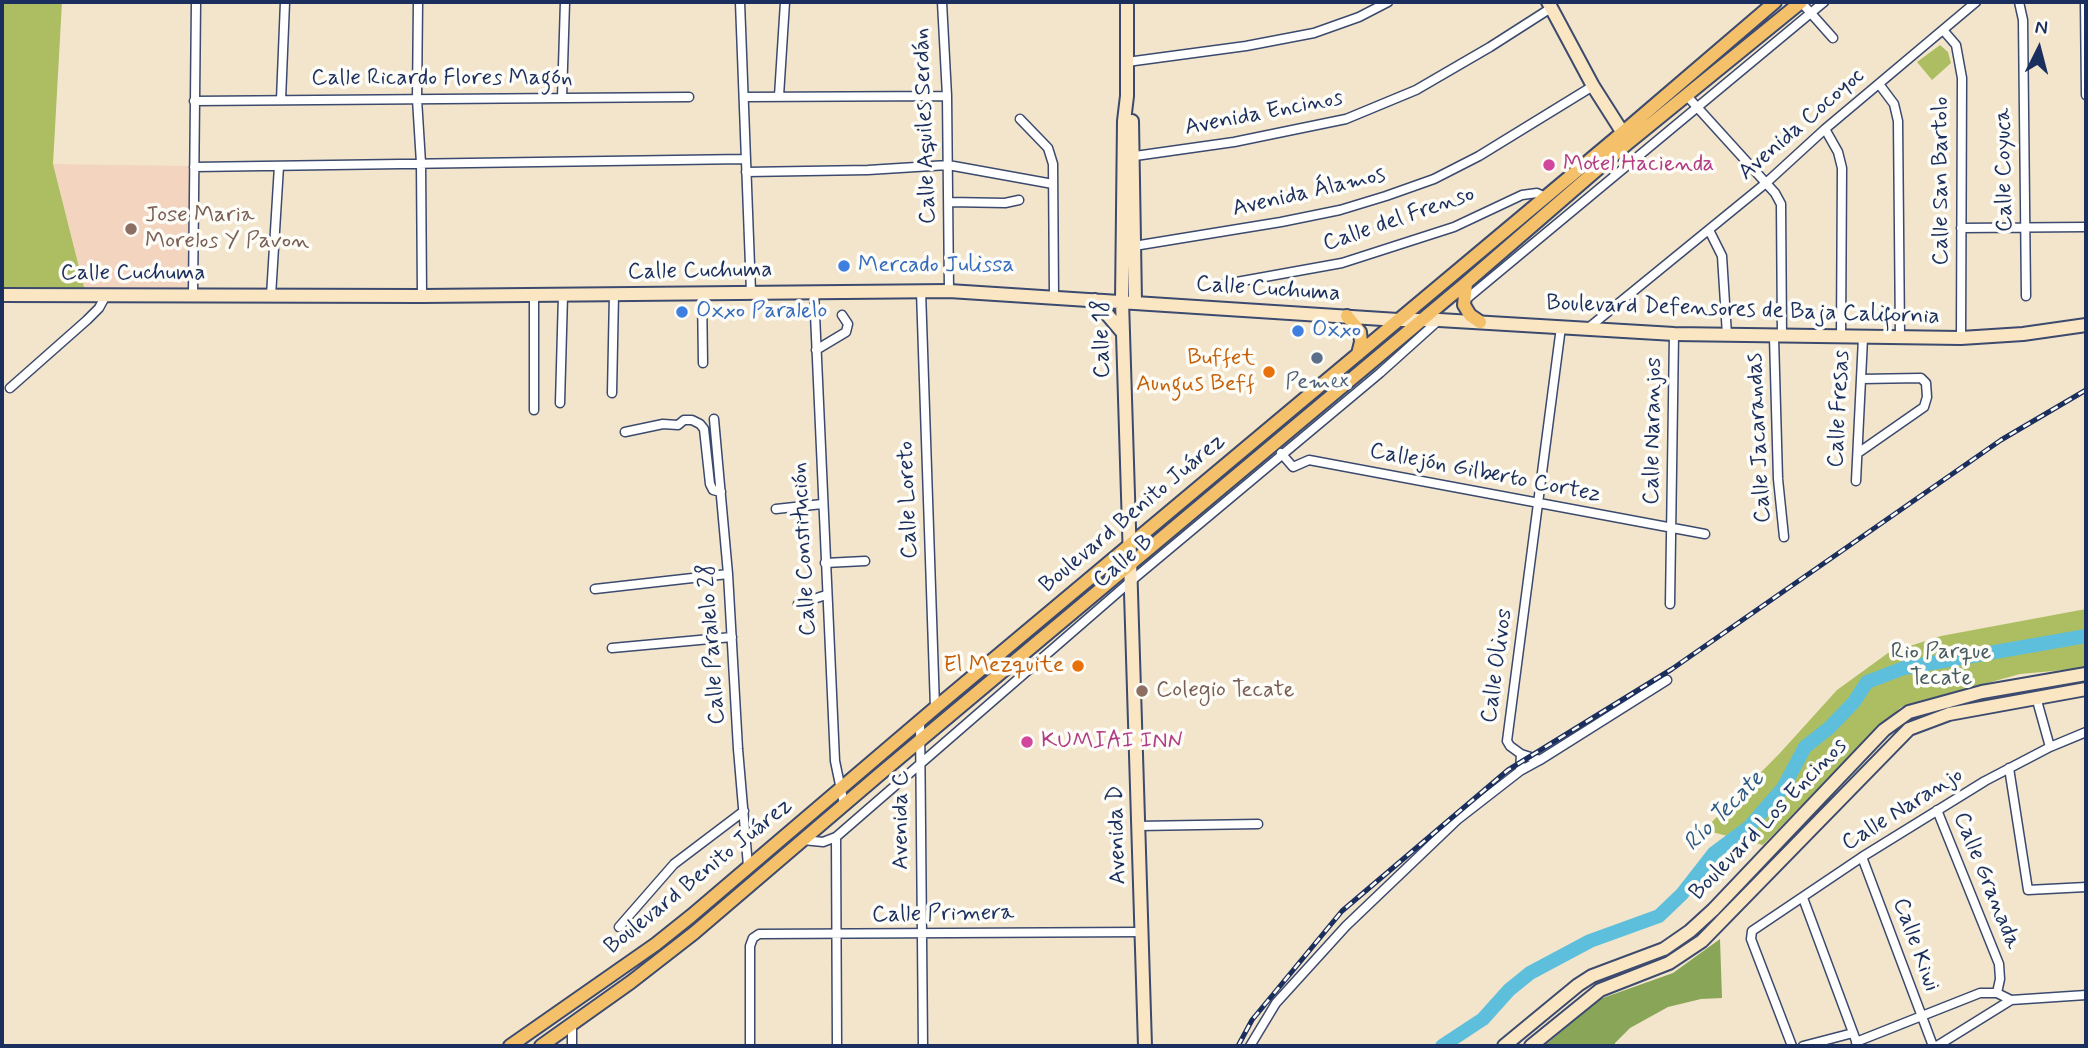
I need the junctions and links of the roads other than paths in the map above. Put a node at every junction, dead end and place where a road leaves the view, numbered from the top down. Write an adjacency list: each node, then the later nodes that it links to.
1 (196, 2): 32 (street)
2 (285, 2): 31 (street)
3 (418, 2): 30 (street)
4 (565, 2): 29 (street)
5 (740, 2): 28 (street)
6 (785, 2): 24 (street)
7 (942, 2): 25 (street, Calle Aquiles Serdán)
8 (1126, 2): 20 (street, Calle 18)
9 (1388, 2): 20 (street)
10 (1775, 2): 36 (main road, Boulevard Benito Juárez)
11 (1801, 2): 17 (street); 26 (main road, Boulevard Benito Juárez)
12 (1824, 2): 17 (street)
13 (1976, 2): 18 (street, Avenida Cocoyoc)
14 (2019, 2): 50 (street, Calle Coyuca)
15 (2085, 2): 23 (street)
16 (1550, 5): 22 (street); 38 (street, Avenida Encinos)
17 (1810, 13): 19 (street); 33 (street)
18 (1943, 30): 21 (street, Avenida Cocoyoc); 52 (street, Calle San Bartolo)
19 (1833, 38)
20 (1127, 62): 38 (street, Calle 18)
21 (1879, 84): 35 (street, Avenida Cocoyoc); 91 (street)
22 (1593, 86): 36 (street); 54 (street, Avenida Álamos)
23 (2086, 95)
24 (779, 96): 25 (street); 28 (street)
25 (947, 96): 41 (street, Calle Aquiles Serdán)
26 (1687, 96): 33 (street, Calle Jacarandas); 36 (main road, Boulevard Benito Juárez)
27 (689, 97): 29 (street, Calle Ricardo Flores Magón)
28 (744, 97): 39 (street)
29 (562, 98): 30 (street, Calle Ricardo Flores Magón)
30 (417, 99): 31 (street, Calle Ricardo Flores Magón); 40 (street)
31 (281, 100): 32 (street, Calle Ricardo Flores Magón)
32 (194, 101): 43 (street)
33 (1696, 107): 37 (street); 45 (street, Calle Jacarandas)
34 (1020, 120): 46 (street)
35 (1825, 129): 45 (street, Avenida Cocoyoc); 89 (street)
36 (1625, 138): 37 (street); 47 (main road, Boulevard Benito Juárez); 56 (main road, Boulevard Benito Juárez)
37 (1640, 155): 75 (street)
38 (1128, 157): 54 (street, Calle 18); 74 (street, Calle 18)
39 (745, 159): 40 (street); 44 (street)
40 (421, 163): 42 (street); 70 (street)
41 (948, 165): 44 (street); 46 (street); 49 (street, Calle Aquiles Serdán)
42 (279, 166): 43 (street); 69 (street)
43 (194, 167): 66 (street)
44 (746, 172): 60 (street)
45 (1766, 183): 53 (street, Avenida Cocoyoc); 88 (street, Calle Jacarandas)
46 (1053, 184): 72 (street)
47 (1545, 197): 55 (main road, Boulevard Benito Juárez); 57 (street, Calle del Frenso)
48 (1019, 201): 49 (street)
49 (948, 202): 59 (street, Calle Aquiles Serdán)
50 (2025, 226): 51 (street); 52 (street); 71 (street, Calle Coyuca)
51 (2086, 227)
52 (1961, 228): 92 (street, Calle San Bartolo)
53 (1709, 230): 84 (street, Avenida Cocoyoc); 87 (street)
54 (1134, 246): 74 (street, Calle 18)
55 (1455, 272): 78 (main road); 79 (main road, Boulevard Benito Juárez)
56 (1466, 283): 75 (main road); 78 (main road, Boulevard Benito Juárez)
57 (1220, 285)
58 (922, 291): 59 (street, Calle Cuchuma); 61 (street, Calle Cuchuma); 129 (street, Calle Loreto)
59 (949, 291): 72 (street, Calle Cuchuma)
60 (751, 292): 61 (street, Calle Cuchuma); 62 (street, Calle Cuchuma)
61 (814, 292): 93 (street, Calle Constitución)
62 (702, 293): 63 (street, Calle Cuchuma); 95 (street)
63 (614, 294): 68 (street, Calle Cuchuma); 98 (street)
64 (2, 295): 65 (street, Calle Cuchuma)
65 (106, 295): 66 (street, Calle Cuchuma); 97 (street)
66 (193, 295): 69 (street, Calle Cuchuma)
67 (534, 295): 68 (street, Calle Cuchuma); 70 (street, Calle Cuchuma); 100 (street)
68 (563, 295): 99 (street)
69 (271, 296): 70 (street, Calle Cuchuma)
70 (422, 296)
71 (2026, 296)
72 (1054, 297): 73 (street, Calle Cuchuma)
73 (1095, 300): 74 (street, Calle Cuchuma); 85 (street)
74 (1128, 301): 77 (street, Calle Cuchuma); 85 (street, Calle 18)
75 (1464, 301): 81 (main road)
76 (842, 315): 93 (street)
77 (1347, 316): 79 (street, Calle Cuchuma); 94 (main road)
78 (1423, 319): 79 (street, Boulevard Defensores de Baja California); 80 (street, Boulevard Defensores de Baja California); 103 (main road, Boulevard Benito Juárez)
79 (1398, 320): 94 (main road, Boulevard Benito Juárez)
80 (1439, 320): 81 (street, Boulevard Defensores de Baja California); 103 (street, Calle B)
81 (1480, 323): 83 (street, Boulevard Defensores de Baja California)
82 (2086, 325): 92 (street, Boulevard Defensores de Baja California)
83 (1561, 327): 84 (street, Boulevard Defensores de Baja California); 108 (street, Calle Olivos)
84 (1587, 329): 86 (street, Boulevard Defensores de Baja California)
85 (1123, 333): 113 (street, Calle 18)
86 (1674, 334): 87 (street, Boulevard Defensores de Baja California); 110 (street, Calle Naranjos)
87 (1727, 335): 88 (street, Boulevard Defensores de Baja California)
88 (1778, 337): 89 (street, Boulevard Defensores de Baja California); 112 (street, Calle Jacarandas)
89 (1840, 338): 90 (street, Boulevard Defensores de Baja California)
90 (1863, 338): 91 (street, Boulevard Defensores de Baja California); 96 (street, Calle Fresas)
91 (1900, 338): 92 (street, Boulevard Defensores de Baja California)
92 (1961, 338)
93 (816, 350): 107 (street, Calle Constitución)
94 (1359, 354): 113 (main road, Boulevard Benito Juárez)
95 (703, 363)
96 (1861, 379): 104 (street, Calle Fresas); 104 (street)
97 (10, 388)
98 (612, 393)
99 (561, 403)
100 (534, 410)
101 (714, 419): 106 (street, Calle Paralelo 28)
102 (625, 432): 106 (street)
103 (1278, 450): 108 (street, Callejón Gilberto Cortez); 116 (main road, Boulevard Benito Juárez); 118 (street, Calle B)
104 (1858, 453): 105 (street, Calle Fresas)
105 (1856, 481)
106 (721, 492): 117 (street, Calle Paralelo 28)
107 (822, 504): 109 (street); 115 (street, Calle Constitución)
108 (1540, 504): 110 (street, Callejón Gilberto Cortez); 134 (street, Calle Olivos)
109 (776, 509)
110 (1672, 528): 111 (street, Callejón Gilberto Cortez); 122 (street, Calle Naranjos)
111 (1705, 534)
112 (1784, 537)
113 (1129, 545): 116 (street, Calle 18); 129 (main road, Boulevard Benito Juárez)
114 (864, 561): 115 (street)
115 (825, 563): 120 (street, Calle Constitución)
116 (1130, 566): 118 (street, Calle 18); 132 (main road, Boulevard Benito Juárez)
117 (728, 574): 119 (street); 123 (street, Calle Paralelo 28)
118 (1131, 581): 136 (street, Calle B); 144 (street, Avenida D)
119 (595, 589)
120 (826, 595): 121 (street); 139 (street, Calle Constitución)
121 (798, 604)
122 (1670, 604)
123 (732, 637): 124 (street); 142 (street, Calle Paralelo 28)
124 (612, 648)
125 (2086, 674): 149 (street, Boulevard Los Encinos)
126 (1667, 680): 135 (street)
127 (2086, 689): 128 (street, Boulevard Los Encinos)
128 (2036, 697): 133 (street); 151 (street, Boulevard Los Encinos)
129 (935, 708): 130 (main road, Boulevard Benito Juárez)
130 (920, 720): 132 (street, Avenida C); 139 (main road, Boulevard Benito Juárez)
131 (2086, 732): 133 (street, Calle Naranjo)
132 (920, 741): 136 (street, Avenida C); 140 (main road, Boulevard Benito Juárez)
133 (2050, 747): 137 (street, Calle Naranjo)
134 (1521, 754): 135 (street); 138 (street, Calle Olivos)
135 (1540, 760): 138 (street)
136 (922, 762): 145 (street, Calle B); 157 (street, Avenida C)
137 (2009, 768): 141 (street, Calle Naranjo); 150 (street)
138 (1520, 771): 173 (street)
139 (839, 789): 140 (street, Calle Constitución); 148 (main road, Boulevard Benito Juárez)
140 (844, 804): 146 (main road, Boulevard Benito Juárez)
141 (1937, 810): 147 (street, Calle Naranjo); 159 (street, Calle Granada)
142 (744, 811): 148 (street, Calle Paralelo 28); 154 (street)
143 (1258, 824): 144 (street)
144 (1138, 827): 155 (street, Avenida D)
145 (836, 837): 146 (street); 156 (street)
146 (803, 839): 158 (main road, Boulevard Benito Juárez)
147 (1862, 858): 153 (street, Calle Naranjo); 162 (street, Calle Kiwi)
148 (748, 866): 152 (main road, Boulevard Benito Juárez)
149 (1736, 886): 151 (street); 174 (street, Boulevard Los Encinos)
150 (2086, 887)
151 (1748, 896): 175 (street, Boulevard Los Encinos)
152 (713, 897): 158 (main road); 166 (main road, Boulevard Benito Juárez)
153 (1803, 898): 164 (street); 176 (street, Calle Naranjo)
154 (618, 927)
155 (1142, 932): 157 (street, Calle Primera); 172 (street, Avenida D)
156 (835, 935): 157 (street, Calle Primera); 169 (street, Calle Primera); 170 (street)
157 (922, 935): 171 (street, Avenida C)
158 (669, 952): 163 (main road, Boulevard Benito Juárez)
159 (1997, 993): 161 (street); 162 (street)
160 (2086, 995): 161 (street)
161 (2011, 1000): 178 (street)
162 (1921, 1018): 165 (street); 178 (street, Calle Kiwi)
163 (572, 1026): 167 (main road, Boulevard Benito Juárez); 168 (street)
164 (1853, 1033): 165 (street); 177 (street)
165 (1857, 1044)
166 (510, 1046)
167 (541, 1046)
168 (572, 1046)
169 (750, 1046)
170 (837, 1046)
171 (923, 1046)
172 (1145, 1046)
173 (1250, 1046)
174 (1504, 1046)
175 (1531, 1046)
176 (1792, 1046)
177 (1804, 1046)
178 (1935, 1046)

